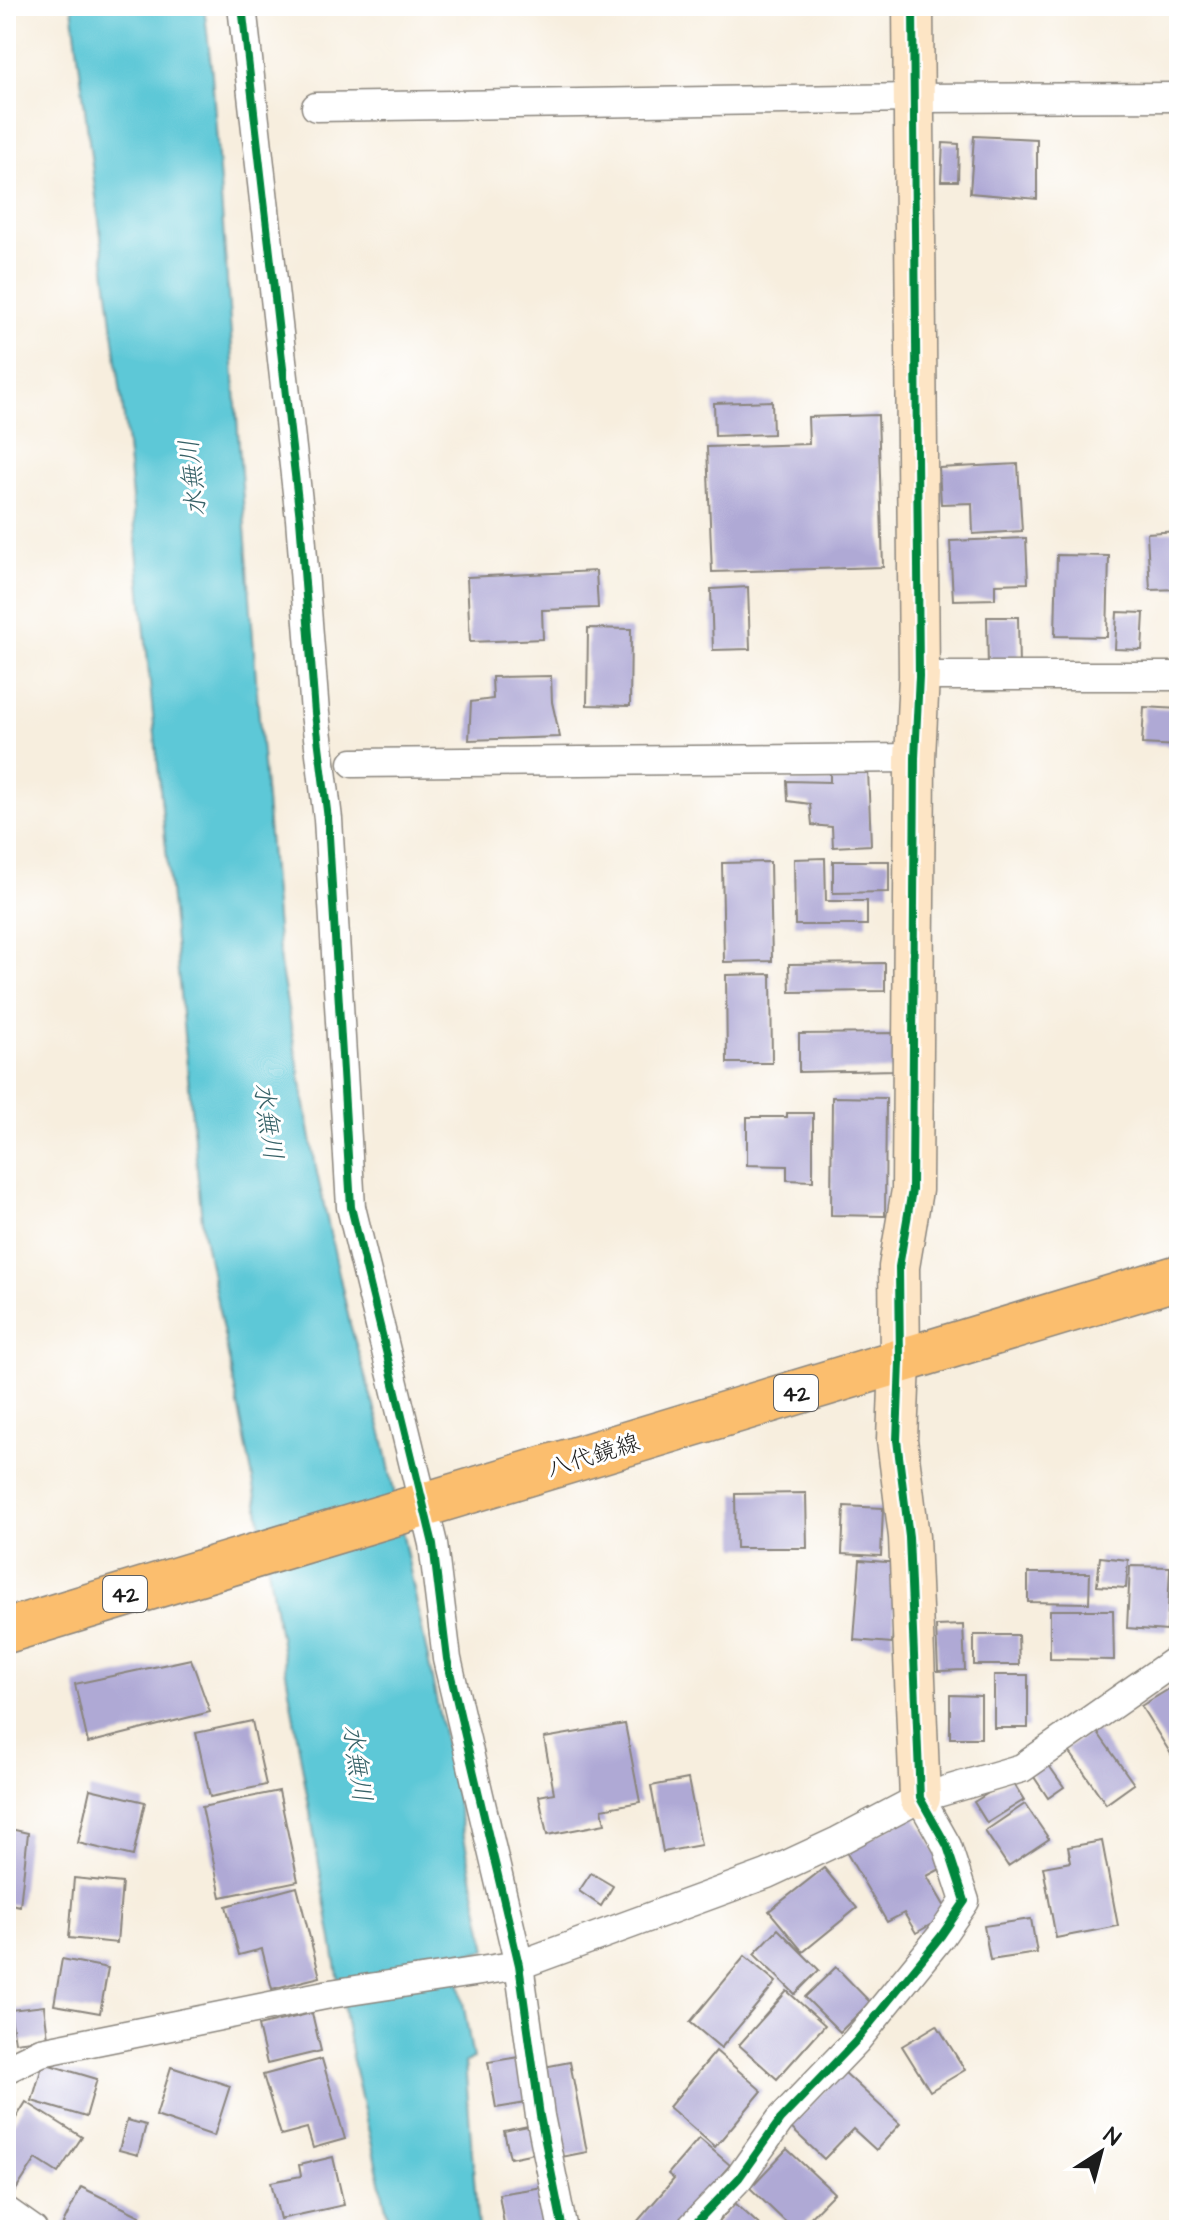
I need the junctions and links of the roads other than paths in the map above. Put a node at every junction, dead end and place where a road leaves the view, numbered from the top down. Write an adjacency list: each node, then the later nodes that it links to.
1 (242, 6): 12 (street)
2 (913, 6): 4 (street)
3 (1179, 97): 4 (street)
4 (914, 98): 5 (street); 6 (street)
5 (316, 107)
6 (919, 676): 7 (street); 8 (street)
7 (1179, 676)
8 (915, 758): 9 (street); 11 (street)
9 (353, 763)
10 (1179, 1277): 11 (main road, 八代鏡線 / 42)
11 (900, 1362): 12 (main road, 八代鏡線 / 42); 15 (street)
12 (419, 1507): 13 (main road, 八代鏡線 / 42); 16 (street)
13 (6, 1631)
14 (1179, 1658): 15 (street)
15 (920, 1798): 16 (street); 21 (street)
16 (519, 1965): 17 (street); 20 (street)
17 (6, 2069)
18 (6, 2211): 19 (street)
19 (33, 2230)
20 (563, 2230)
21 (689, 2230)

